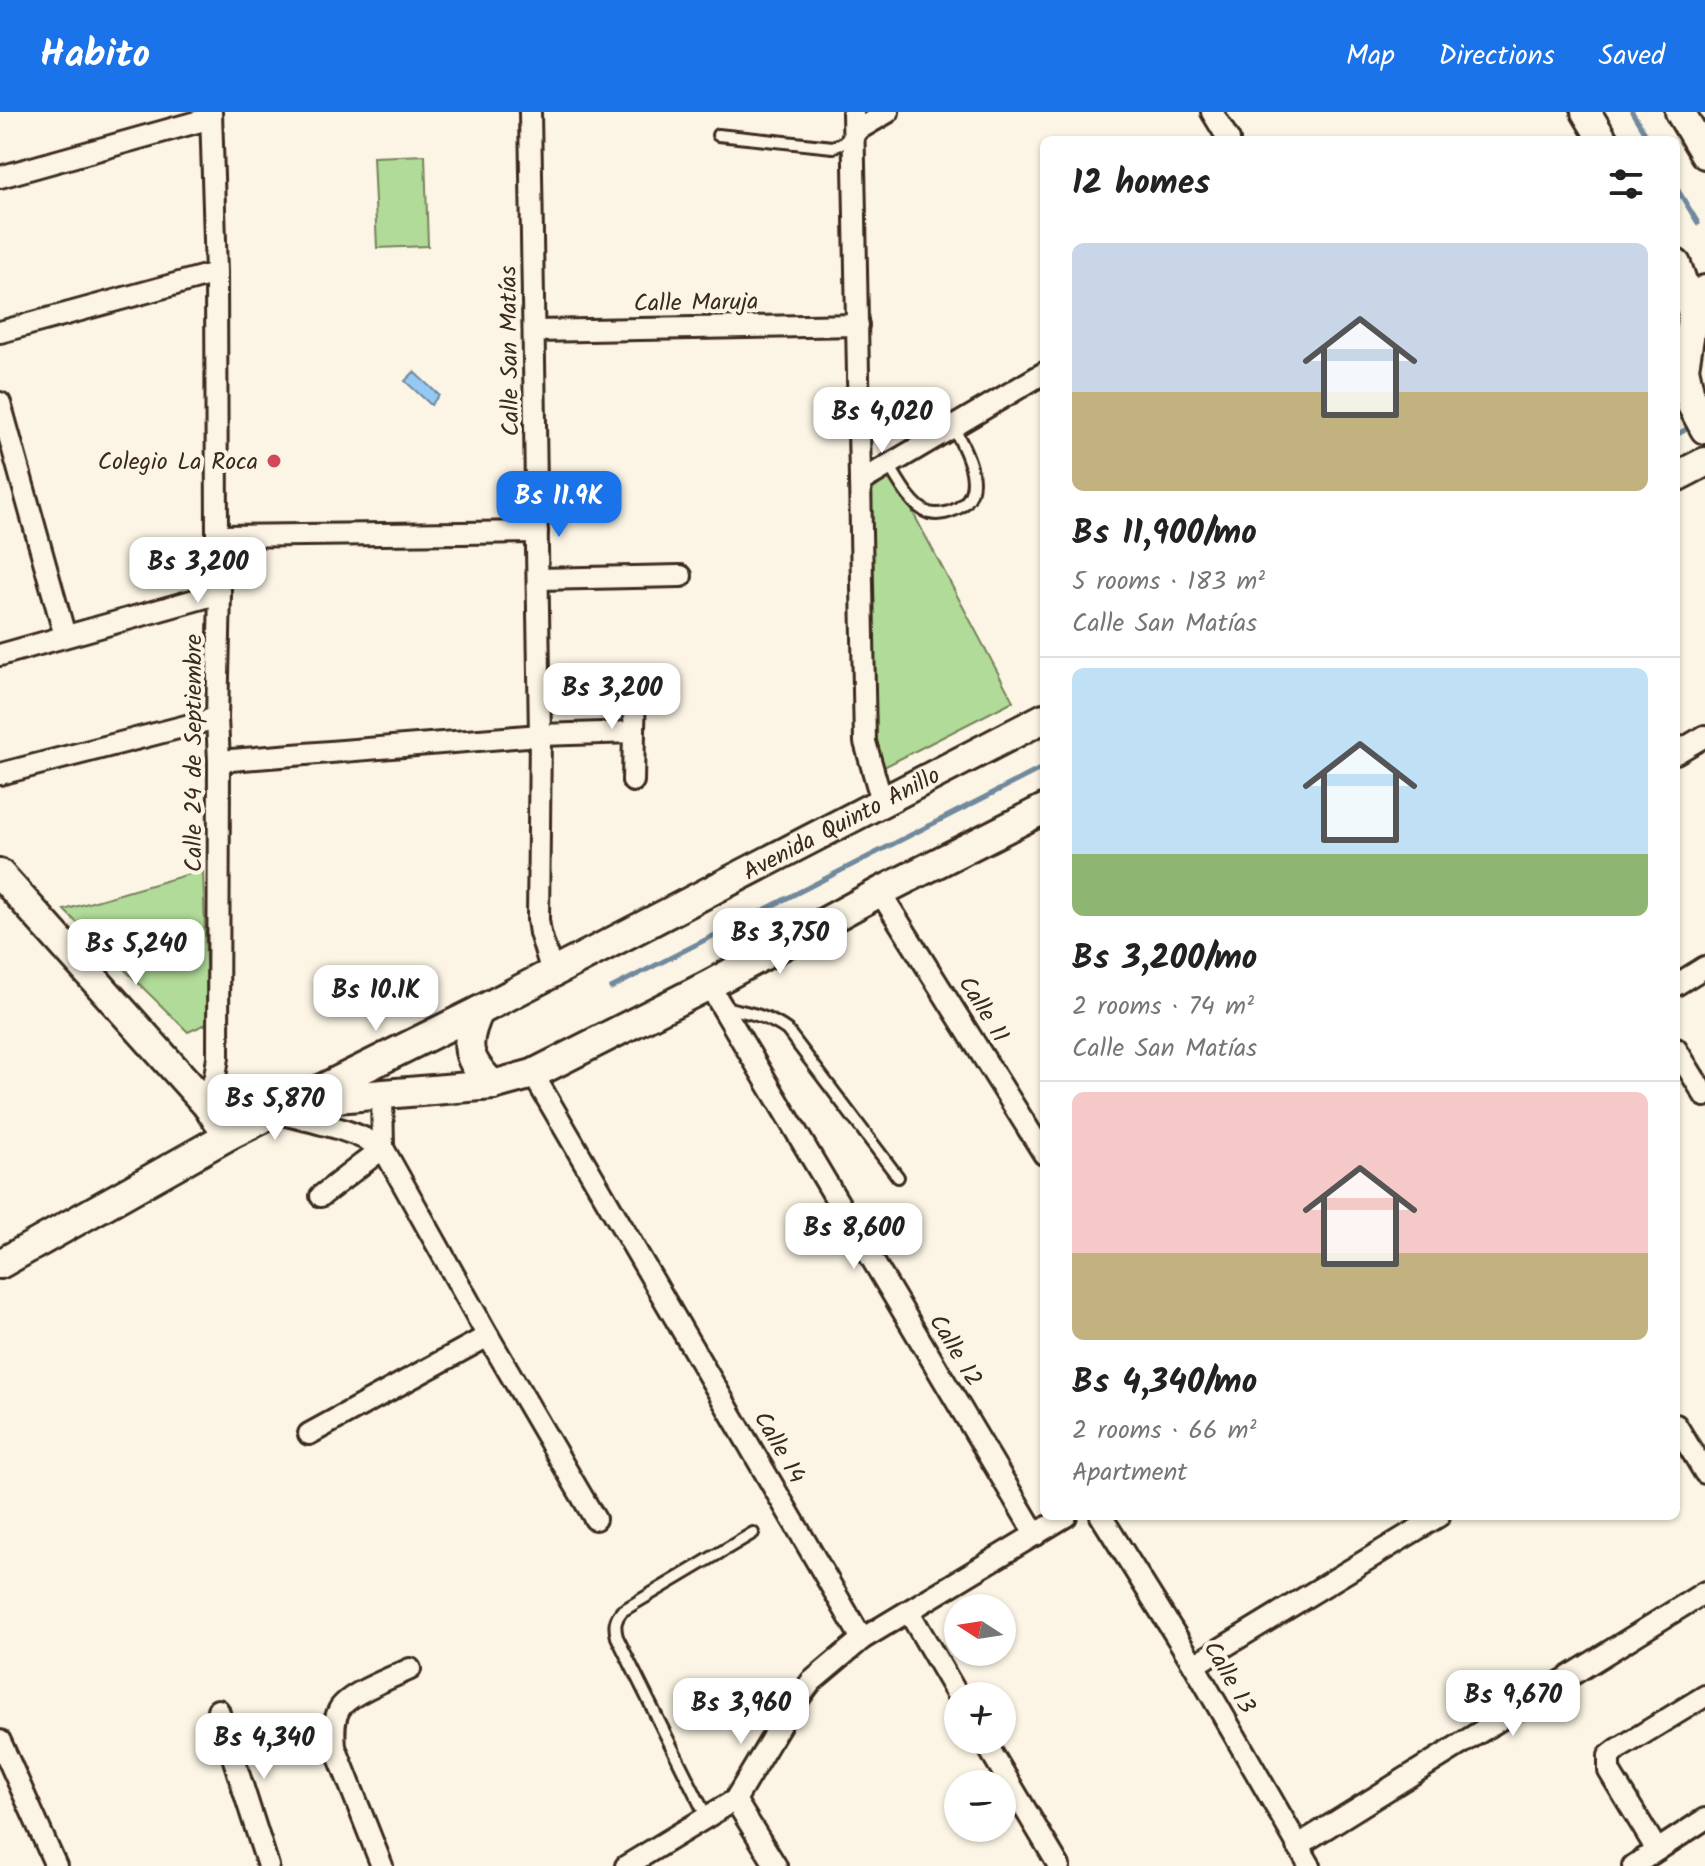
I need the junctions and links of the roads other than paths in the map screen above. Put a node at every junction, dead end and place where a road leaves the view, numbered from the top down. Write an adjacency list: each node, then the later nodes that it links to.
1 (530, 112): 17 (street, Calle San Matías)
2 (888, 112): 7 (street)
3 (1212, 112): 9 (street)
4 (1586, 112): 10 (main road)
5 (1680, 112): 11 (main road)
6 (211, 115): 12 (street); 14 (street, Calle 24 de Septiembre)
7 (854, 122): 8 (lane); 16 (street)
8 (718, 135)
9 (1227, 136)
10 (1601, 136)
11 (1705, 154)
12 (0, 177)
13 (1680, 270): 15 (main road)
14 (216, 273): 18 (street); 29 (street, Calle 24 de Septiembre)
15 (1699, 301): 19 (main road)
16 (858, 325): 17 (street, Calle Maruja); 27 (street)
17 (535, 331): 28 (street, Calle San Matías)
18 (0, 332)
19 (1680, 370): 23 (main road)
20 (1040, 375): 22 (street)
21 (0, 403): 33 (street)
22 (953, 427): 25 (street); 25 (lane)
23 (1705, 429)
24 (1705, 462): 26 (main road)
25 (889, 465): 27 (street)
26 (1680, 475)
27 (860, 482): 45 (street)
28 (537, 532): 29 (street); 31 (street, Calle San Matías)
29 (217, 536): 32 (street, Calle 24 de Septiembre)
30 (681, 576): 31 (street)
31 (538, 579): 39 (street, Calle San Matías)
32 (220, 593): 33 (street); 36 (street, Calle 24 de Septiembre)
33 (65, 636): 34 (street)
34 (0, 655)
35 (635, 682): 38 (street)
36 (217, 718): 42 (street, Calle 24 de Septiembre); 43 (street)
37 (1040, 720): 45 (main road, Avenida Quinto Anillo)
38 (634, 732): 39 (street); 44 (street)
39 (540, 735): 42 (street); 50 (street, Calle San Matías)
40 (1705, 736): 41 (street)
41 (1680, 751)
42 (219, 761): 59 (street, Calle 24 de Septiembre)
43 (0, 774)
44 (633, 781)
45 (882, 802): 50 (main road, Avenida Quinto Anillo)
46 (1040, 811): 48 (main road, Avenida Quinto Anillo)
47 (0, 874): 59 (main road)
48 (880, 892): 52 (main road, Avenida Quinto Anillo); 63 (street, Calle 11)
49 (1705, 967): 51 (street)
50 (552, 972): 53 (main road, Avenida Quinto Anillo)
51 (1680, 983)
52 (715, 996): 55 (main road, Avenida Quinto Anillo); 64 (lane); 76 (street, Calle 12)
53 (479, 1011): 56 (main road); 60 (main road, Avenida Quinto Anillo)
54 (1680, 1055): 58 (street)
55 (533, 1074): 56 (main road, Avenida Quinto Anillo); 79 (street, Calle 14)
56 (493, 1085): 57 (main road, Avenida Quinto Anillo)
57 (382, 1094): 60 (main road, Avenida Quinto Anillo); 62 (street)
58 (1705, 1096)
59 (206, 1104): 61 (main road)
60 (286, 1107): 61 (main road, Avenida Quinto Anillo); 62 (street)
61 (229, 1135): 66 (main road, Avenida Quinto Anillo)
62 (383, 1148): 65 (street); 67 (street)
63 (1040, 1148)
64 (898, 1177)
65 (321, 1196)
66 (0, 1264)
67 (488, 1336): 69 (street); 71 (street)
68 (1680, 1432): 70 (street)
69 (309, 1434)
70 (1705, 1473)
71 (595, 1519)
72 (1060, 1520): 76 (street)
73 (1103, 1520): 80 (street, Calle 13)
74 (1432, 1520): 80 (street)
75 (753, 1533): 88 (lane)
76 (1036, 1535): 78 (street)
77 (1705, 1592): 90 (street)
78 (909, 1612): 79 (street); 82 (street)
79 (862, 1639): 87 (street)
80 (1194, 1665): 90 (street, Calle 13)
81 (410, 1669): 94 (street)
82 (950, 1682)
83 (1705, 1696): 91 (street)
84 (218, 1710): 93 (street)
85 (0, 1741): 92 (street)
86 (992, 1754): 97 (street)
87 (735, 1800): 88 (street); 96 (street)
88 (706, 1816): 95 (street)
89 (1704, 1823): 91 (street)
90 (1297, 1846): 98 (street, Calle 13)
91 (1657, 1850): 99 (street)
92 (56, 1866)
93 (268, 1866)
94 (382, 1866)
95 (626, 1866)
96 (776, 1866)
97 (1059, 1866)
98 (1310, 1866)
99 (1633, 1866)

